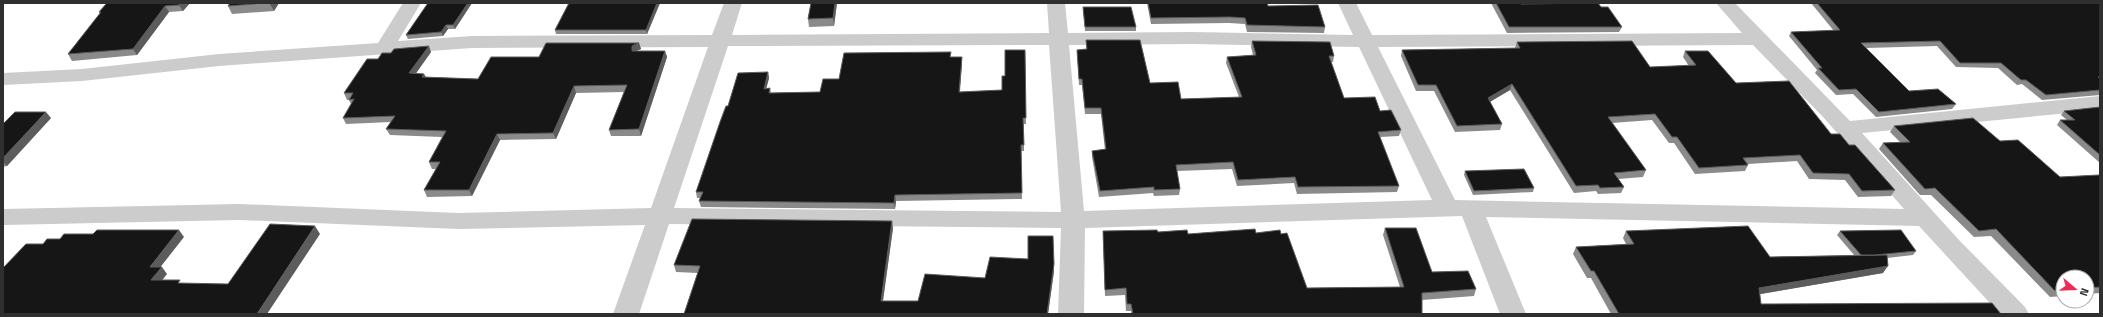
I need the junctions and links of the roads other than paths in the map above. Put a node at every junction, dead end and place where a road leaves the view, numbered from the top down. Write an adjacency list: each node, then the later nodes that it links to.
1 (412, 3): 10 (street)
2 (733, 3): 8 (street)
3 (1056, 3): 6 (street)
4 (1347, 3): 9 (street)
5 (1725, 3): 7 (street)
6 (1060, 38): 8 (street); 9 (street); 19 (street)
7 (1757, 39): 9 (street); 13 (street)
8 (721, 40): 10 (street); 16 (street)
9 (1366, 41): 14 (street)
10 (385, 47): 11 (street)
11 (3, 79)
12 (2100, 103): 13 (street)
13 (1845, 128): 18 (street)
14 (1447, 208): 15 (street); 19 (street)
15 (1471, 208): 18 (street); 22 (street)
16 (662, 216): 17 (street); 19 (street); 20 (street)
17 (3, 217)
18 (1924, 218): 23 (street)
19 (1073, 220): 21 (street)
20 (626, 314)
21 (1071, 314)
22 (1513, 314)
23 (2016, 314)

